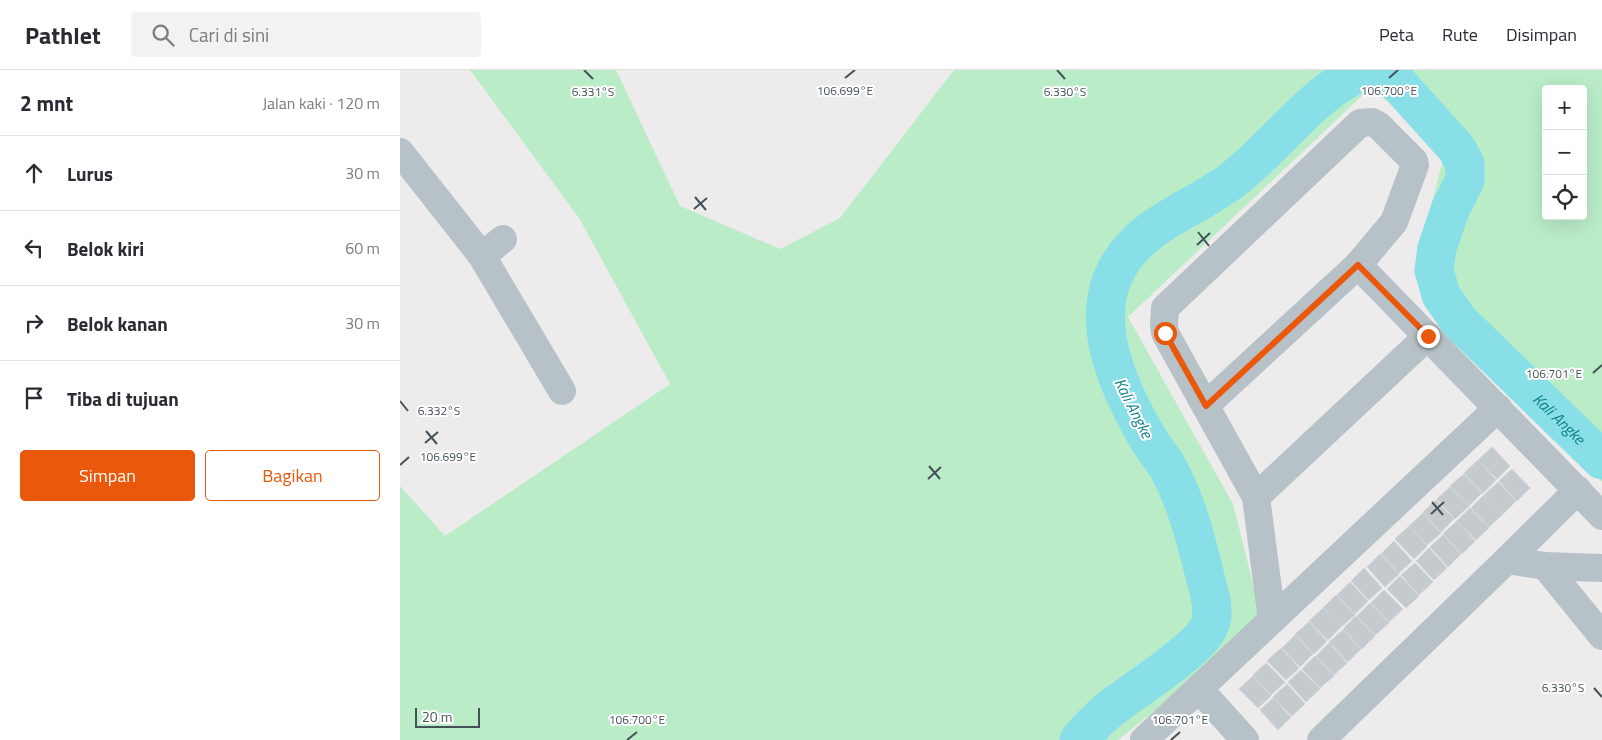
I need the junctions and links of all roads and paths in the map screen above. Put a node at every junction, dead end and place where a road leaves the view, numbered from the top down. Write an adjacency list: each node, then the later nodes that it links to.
1 (400, 152): 3 (street)
2 (503, 239): 3 (street)
3 (482, 256): 6 (street)
4 (1358, 265): 5 (street); 7 (street); 7 (street)
5 (1428, 336): 8 (street); 10 (street)
6 (562, 391)
7 (1206, 406): 10 (street)
8 (1498, 408): 9 (street); 15 (street)
9 (1578, 490): 11 (street); 12 (street)
10 (1256, 497): 15 (street)
11 (1602, 516)
12 (1508, 560): 13 (street); 20 (street)
13 (1546, 566): 14 (street); 16 (street)
14 (1602, 568)
15 (1272, 620): 17 (street)
16 (1602, 636)
17 (1199, 689): 18 (street); 19 (street)
18 (1144, 740)
19 (1245, 740)
20 (1321, 740)

